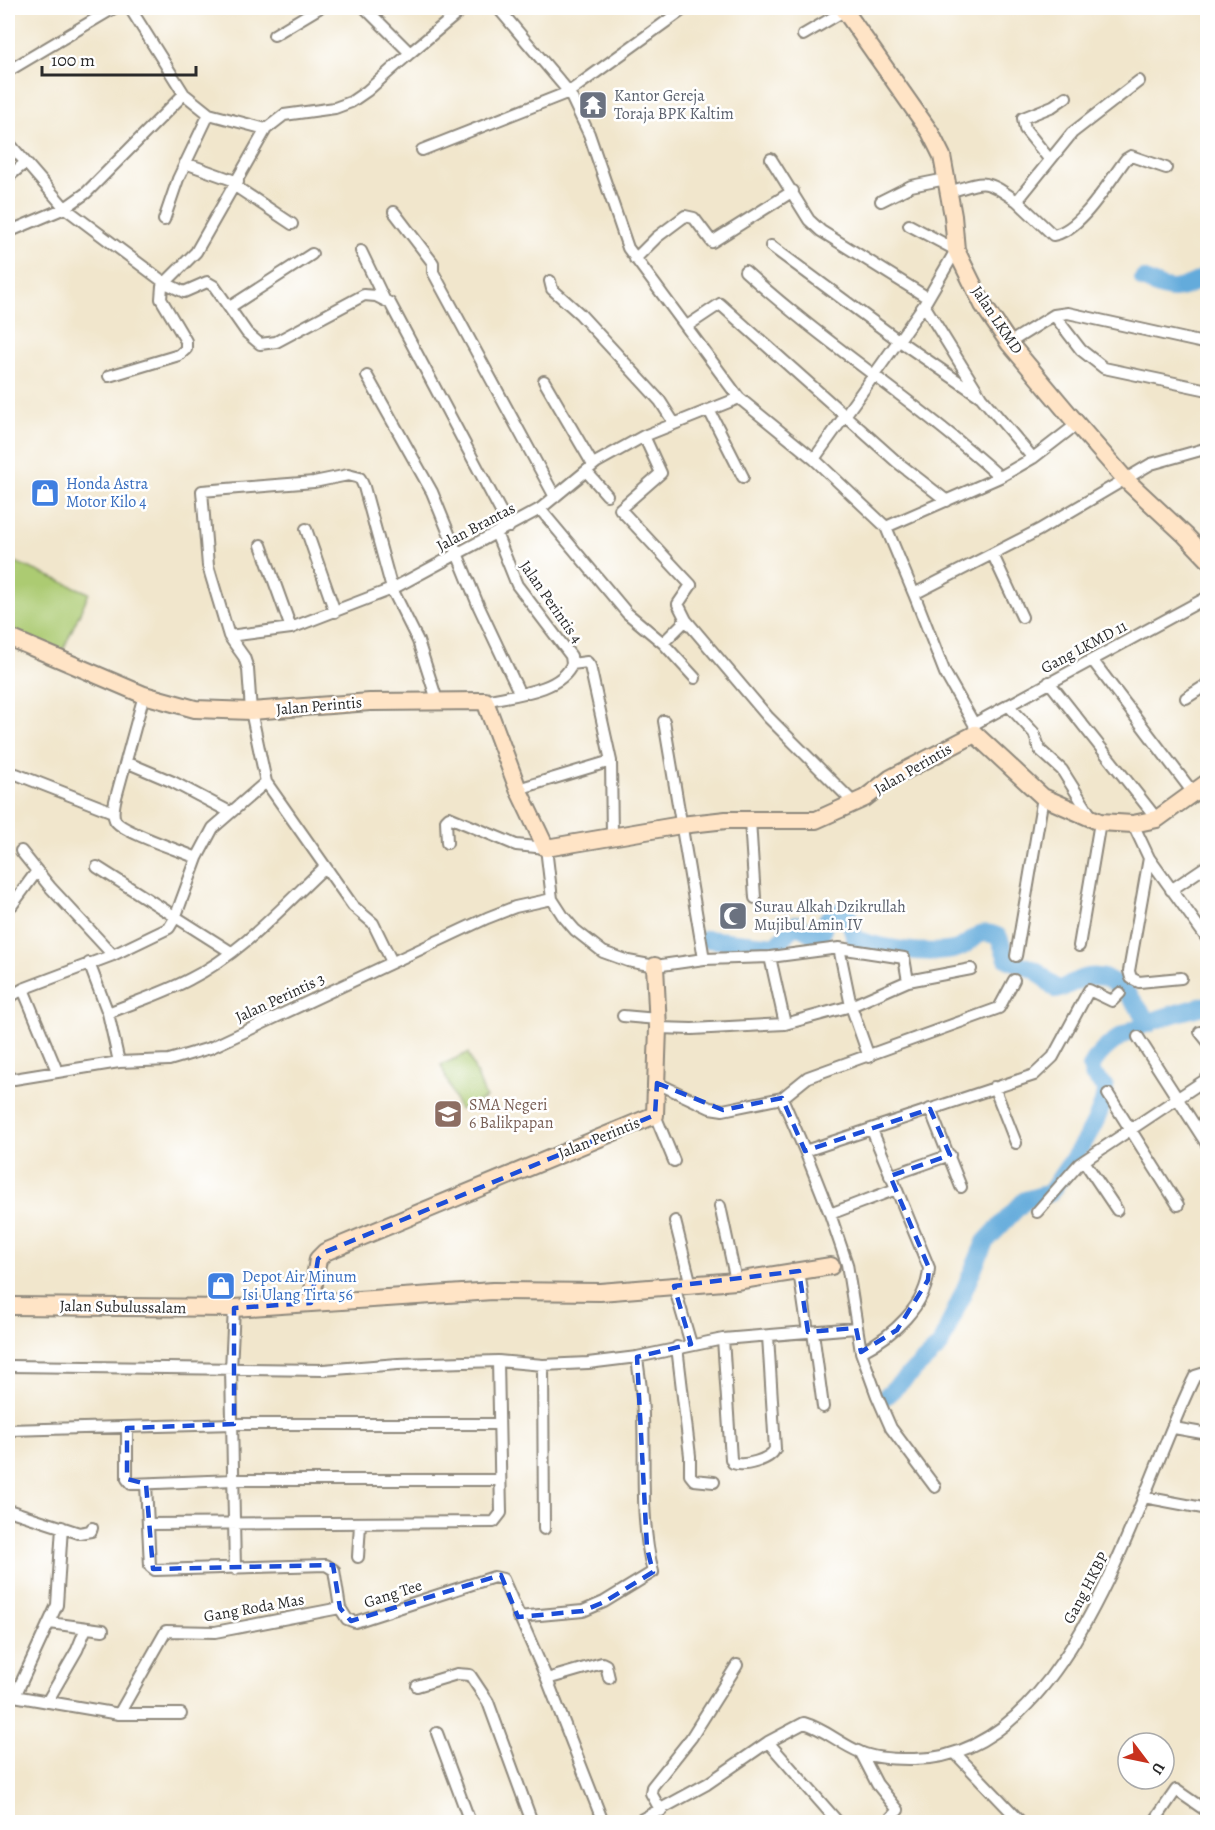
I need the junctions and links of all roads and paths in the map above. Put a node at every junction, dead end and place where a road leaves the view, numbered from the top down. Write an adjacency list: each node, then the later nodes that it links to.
1 (114, 8): 12 (street)
2 (130, 8): 15 (street)
3 (319, 8): 9 (street)
4 (365, 8): 11 (street)
5 (464, 8): 11 (street)
6 (498, 8): 14 (street)
7 (685, 8): 14 (street)
8 (844, 9): 10 (street); 28 (street, Jalan LKMD)
9 (274, 34)
10 (803, 35)
11 (410, 53): 18 (street)
12 (8, 70)
13 (1139, 81): 22 (street)
14 (569, 92): 20 (street); 42 (street)
15 (184, 94): 17 (street); 32 (street)
16 (1066, 97): 22 (street)
17 (210, 114): 18 (street); 24 (street)
18 (266, 129): 27 (street)
19 (8, 142): 23 (street)
20 (422, 150)
21 (771, 159): 29 (street)
22 (1050, 160): 31 (street)
23 (25, 163): 26 (street); 32 (street)
24 (185, 163): 27 (street); 34 (street)
25 (1166, 168): 31 (street)
26 (8, 177)
27 (236, 184): 35 (street); 45 (street)
28 (947, 186): 30 (street); 31 (street); 39 (street, Jalan LKMD)
29 (793, 191): 42 (street); 47 (street)
30 (881, 201)
31 (1017, 201)
32 (64, 208): 37 (street); 45 (street)
33 (393, 212): 74 (street)
34 (164, 220)
35 (292, 224)
36 (909, 225): 39 (street)
37 (8, 232)
38 (771, 246): 51 (street)
39 (956, 250): 47 (street); 52 (street, Jalan LKMD)
40 (362, 251): 46 (street)
41 (312, 254): 48 (street)
42 (634, 259): 50 (street)
43 (745, 271): 56 (street)
44 (550, 281): 63 (street)
45 (165, 282): 48 (street); 54 (street)
46 (384, 299): 48 (street); 77 (street)
47 (926, 301): 51 (street); 59 (street)
48 (230, 308)
49 (1054, 315): 52 (street); 53 (street); 58 (street)
50 (687, 326): 60 (street); 62 (street)
51 (898, 340): 56 (street); 59 (street)
52 (1009, 343): 64 (street, Jalan LKMD)
53 (1208, 344)
54 (109, 376)
55 (367, 376): 82 (street)
56 (872, 376): 62 (street); 71 (street)
57 (544, 381): 69 (street)
58 (1208, 390)
59 (981, 396): 68 (street)
60 (739, 398): 61 (street, Jalan Brantas); 67 (street)
61 (709, 410): 63 (street, Jalan Brantas); 70 (street)
62 (845, 414): 67 (street); 75 (street)
63 (674, 423): 65 (street, Jalan Brantas)
64 (1077, 424): 68 (street); 72 (street, Jalan LKMD)
65 (644, 436): 69 (street, Jalan Brantas); 90 (street)
66 (1208, 448): 72 (street)
67 (814, 459): 78 (street)
68 (1033, 459): 71 (street)
69 (590, 468): 73 (street); 74 (street, Jalan Brantas)
70 (743, 477)
71 (1000, 477): 75 (street)
72 (1126, 480): 83 (street); 84 (street, Jalan LKMD)
73 (607, 495)
74 (555, 497): 76 (street, Jalan Brantas)
75 (947, 501): 78 (street)
76 (540, 509): 77 (street, Jalan Brantas); 94 (street)
77 (509, 527): 80 (street, Jalan Brantas)
78 (886, 527): 86 (street)
79 (306, 529): 88 (street)
80 (496, 534): 82 (street, Jalan Brantas); 96 (street, Jalan Perintis 4)
81 (261, 545): 91 (street)
82 (458, 551): 85 (street, Jalan Brantas); 100 (street)
83 (993, 555): 86 (street); 89 (street)
84 (1208, 559)
85 (392, 589): 88 (street, Jalan Brantas); 92 (street); 103 (street)
86 (914, 594): 108 (street)
87 (1208, 597): 95 (street, Gang LKMD 11)
88 (334, 612): 91 (street, Jalan Brantas)
89 (1022, 616)
90 (686, 620): 94 (street); 117 (street)
91 (291, 628): 92 (street, Jalan Brantas)
92 (229, 636): 106 (street)
93 (8, 637): 101 (street, Jalan Perintis)
94 (663, 643): 97 (street)
95 (1092, 661): 98 (street, Gang LKMD 11); 115 (street)
96 (572, 664): 100 (street, Jalan Perintis 4); 110 (street)
97 (695, 678)
98 (1049, 682): 105 (street, Gang LKMD 11); 120 (street)
99 (1208, 684): 102 (street)
100 (519, 692): 104 (street, Jalan Perintis 4)
101 (144, 695): 106 (street, Jalan Perintis); 109 (street)
102 (1186, 698)
103 (437, 700): 104 (street, Jalan Perintis); 106 (street, Jalan Perintis)
104 (485, 701): 114 (street)
105 (1008, 705): 108 (street, Gang LKMD 11); 122 (street)
106 (251, 711): 112 (street)
107 (664, 721): 124 (street)
108 (974, 729): 116 (street); 117 (street, Jalan Perintis)
109 (126, 762): 118 (street); 119 (street)
110 (611, 762): 114 (street); 125 (street)
111 (16, 774): 118 (street)
112 (266, 782): 119 (street); 133 (street)
113 (1208, 782): 115 (street)
114 (518, 789): 127 (street)
115 (1194, 794): 120 (street)
116 (1043, 797): 122 (street); 145 (street)
117 (854, 802): 121 (street, Jalan Perintis)
118 (113, 812): 129 (street)
119 (230, 812): 129 (street)
120 (1157, 819): 123 (street)
121 (750, 820): 124 (street, Jalan Perintis); 136 (street)
122 (1096, 821): 123 (street); 141 (street)
123 (1133, 824): 130 (street)
124 (681, 825): 125 (street, Jalan Perintis); 147 (street)
125 (612, 836): 127 (street, Jalan Perintis)
126 (447, 843): 127 (street, Jalan Perintis)
127 (546, 848): 137 (street)
128 (21, 850): 134 (street)
129 (197, 858): 139 (street)
130 (1149, 858): 135 (street); 152 (street)
131 (1208, 865): 135 (street)
132 (97, 867): 139 (street)
133 (325, 867): 143 (street); 148 (street)
134 (37, 871): 138 (street); 144 (street)
135 (1171, 890): 140 (street)
136 (755, 898)
137 (552, 899): 148 (street, Jalan Perintis 3); 150 (street)
138 (12, 905)
139 (175, 918): 143 (street); 144 (street)
140 (1206, 934)
141 (1079, 946)
142 (839, 948): 146 (street); 154 (street); 158 (street)
143 (231, 952): 159 (street)
144 (113, 955): 149 (street)
145 (1016, 956)
146 (770, 957): 147 (street); 162 (street)
147 (704, 959): 150 (street)
148 (392, 962): 167 (street, Jalan Perintis 3)
149 (89, 963): 155 (street); 159 (street)
150 (655, 966): 161 (street, Jalan Perintis)
151 (971, 969): 154 (street)
152 (1182, 978)
153 (1014, 980): 166 (street)
154 (908, 981): 158 (street)
155 (23, 989): 157 (street); 168 (street)
156 (1120, 993): 172 (street)
157 (8, 999)
158 (851, 1006): 162 (street); 166 (street)
159 (108, 1013): 167 (street)
160 (623, 1016): 161 (street)
161 (658, 1023): 162 (street); 171 (street, Jalan Perintis)
162 (785, 1024)
163 (1200, 1032): 165 (street)
164 (1138, 1037): 175 (street)
165 (1208, 1042)
166 (869, 1057): 174 (street)
167 (119, 1062): 168 (street, Jalan Perintis 3)
168 (57, 1071): 170 (street, Jalan Perintis 3)
169 (1208, 1078): 175 (street)
170 (8, 1080)
171 (657, 1083): 174 (street); 177 (street, Jalan Perintis)
172 (994, 1087): 176 (street); 180 (street)
173 (1108, 1094): 179 (street)
174 (782, 1098): 182 (street)
175 (1178, 1100): 179 (street); 181 (street)
176 (930, 1109): 178 (street); 183 (street)
177 (655, 1115): 184 (street); 199 (street, Jalan Perintis)
178 (872, 1130): 182 (street); 186 (street)
179 (1133, 1130): 185 (street); 189 (street)
180 (1016, 1143)
181 (1208, 1146)
182 (805, 1151): 193 (street)
183 (950, 1155): 186 (street); 187 (street)
184 (674, 1161)
185 (1084, 1161): 191 (street); 192 (street)
186 (890, 1176): 188 (street)
187 (961, 1187)
188 (896, 1189): 193 (street); 208 (street)
189 (1178, 1205)
190 (720, 1206): 197 (street)
191 (1117, 1210)
192 (1037, 1212)
193 (830, 1214): 202 (street)
194 (675, 1221): 198 (street)
195 (831, 1266): 196 (street, Jalan Subulussalam)
196 (799, 1271): 197 (street, Jalan Subulussalam); 203 (street)
197 (736, 1281): 198 (street, Jalan Subulussalam)
198 (683, 1285): 199 (street, Jalan Subulussalam); 206 (street)
199 (311, 1303): 201 (street, Jalan Subulussalam)
200 (8, 1306): 201 (street, Jalan Subulussalam)
201 (234, 1308): 213 (street)
202 (856, 1328): 203 (street); 208 (street)
203 (810, 1332): 204 (street); 215 (street)
204 (768, 1336): 205 (street); 205 (street)
205 (723, 1339): 206 (street)
206 (691, 1344): 207 (street)
207 (677, 1347): 209 (street); 224 (street)
208 (861, 1352): 226 (street)
209 (637, 1357): 211 (street); 241 (street)
210 (498, 1361): 211 (street); 213 (street); 217 (street)
211 (543, 1365): 235 (street)
212 (8, 1366): 213 (street)
213 (231, 1369): 216 (street)
214 (1208, 1372): 219 (street, Gang HKBP)
215 (823, 1407)
216 (234, 1424): 217 (street); 218 (street); 222 (street)
217 (499, 1424): 223 (street)
218 (127, 1428): 220 (street); 225 (street)
219 (1174, 1428): 221 (street); 227 (street, Gang HKBP)
220 (8, 1430)
221 (1208, 1434)
222 (234, 1480): 223 (street); 225 (street); 231 (street)
223 (500, 1480): 232 (street)
224 (714, 1482)
225 (146, 1484): 230 (street, Gang Tee)
226 (935, 1487)
227 (1144, 1497): 228 (street); 256 (street, Gang HKBP)
228 (1207, 1509)
229 (8, 1510): 233 (street)
230 (148, 1524): 231 (street); 239 (street, Gang Tee)
231 (235, 1524): 232 (street); 239 (street)
232 (360, 1524): 238 (street)
233 (63, 1527): 234 (street); 242 (street)
234 (92, 1528)
235 (544, 1528)
236 (1208, 1531): 237 (street)
237 (1208, 1549)
238 (358, 1557)
239 (234, 1569): 240 (street, Gang Tee)
240 (340, 1608): 241 (street, Gang Tee); 251 (street, Gang Roda Mas)
241 (518, 1617): 247 (street, Gang Tee)
242 (50, 1623): 243 (street); 249 (street)
243 (86, 1628): 244 (street); 250 (street)
244 (103, 1630)
245 (737, 1665): 258 (street)
246 (609, 1678): 247 (street)
247 (547, 1679): 261 (street, Gang Tee)
248 (417, 1686): 260 (street)
249 (11, 1696): 250 (street)
250 (47, 1702): 251 (street)
251 (119, 1714): 252 (street)
252 (181, 1714)
253 (437, 1733): 259 (street)
254 (768, 1742): 255 (street); 258 (street); 263 (street)
255 (861, 1753): 256 (street); 264 (street)
256 (956, 1753): 265 (street)
257 (1208, 1812): 266 (street)
258 (658, 1817): 262 (street)
259 (470, 1822)
260 (532, 1822)
261 (603, 1822)
262 (638, 1822)
263 (838, 1822)
264 (887, 1822)
265 (1021, 1822)
266 (1154, 1822)

